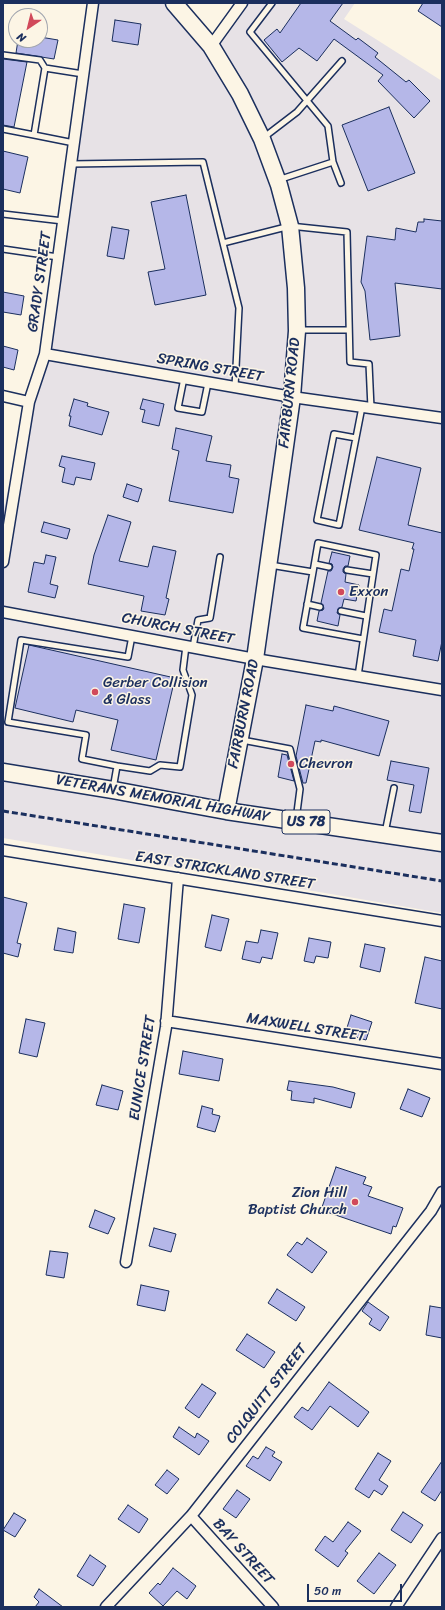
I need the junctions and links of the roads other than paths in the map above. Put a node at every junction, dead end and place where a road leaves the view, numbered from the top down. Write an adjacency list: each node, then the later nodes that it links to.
1 (93, 3): 9 (street, GRADY STREET)
2 (174, 3): 5 (main road, FAIRBURN ROAD)
3 (242, 3): 5 (street)
4 (272, 3): 10 (lane)
5 (211, 46): 13 (main road, FAIRBURN ROAD)
6 (3, 55): 8 (lane)
7 (342, 61): 10 (lane)
8 (45, 68): 9 (lane); 12 (lane)
9 (83, 74): 14 (street, GRADY STREET)
10 (306, 101): 13 (lane); 15 (lane)
11 (3, 129): 12 (lane)
12 (34, 135): 14 (lane)
13 (262, 138): 17 (main road, FAIRBURN ROAD)
14 (74, 143): 16 (street, GRADY STREET)
15 (333, 162): 17 (lane); 18 (lane)
16 (71, 164): 20 (street, GRADY STREET); 22 (lane)
17 (277, 180): 21 (main road, FAIRBURN ROAD)
18 (341, 183)
19 (3, 214): 20 (lane)
20 (63, 221): 24 (street, GRADY STREET)
21 (290, 226): 22 (lane); 25 (main road, FAIRBURN ROAD); 26 (lane)
22 (223, 243): 30 (lane)
23 (3, 249): 24 (lane)
24 (58, 257): 27 (street, GRADY STREET)
25 (297, 330): 26 (lane); 32 (main road, FAIRBURN ROAD)
26 (349, 330): 34 (lane)
27 (45, 354): 28 (street, SPRING STREET); 33 (street, GRADY STREET)
28 (184, 378): 29 (street, SPRING STREET); 29 (lane)
29 (208, 383): 30 (street, SPRING STREET)
30 (236, 387): 32 (street, SPRING STREET)
31 (3, 396): 33 (street)
32 (292, 397): 34 (street, SPRING STREET); 40 (main road, FAIRBURN ROAD)
33 (29, 402): 38 (street, GRADY STREET)
34 (366, 407): 35 (street, SPRING STREET); 36 (lane)
35 (442, 418)
36 (356, 438): 36 (lane)
37 (220, 557): 52 (lane)
38 (3, 562)
39 (315, 564): 41 (lane); 43 (lane); 44 (lane)
40 (268, 565): 43 (lane); 53 (main road, FAIRBURN ROAD)
41 (328, 567)
42 (347, 570): 44 (lane)
43 (313, 572): 45 (lane)
44 (373, 574): 49 (lane)
45 (308, 604): 46 (lane); 51 (lane)
46 (320, 607)
47 (341, 611): 49 (lane)
48 (3, 612): 50 (street, CHURCH STREET)
49 (366, 616): 51 (lane)
50 (132, 636): 52 (street, CHURCH STREET); 57 (lane)
51 (363, 639): 54 (lane)
52 (190, 647): 53 (street, CHURCH STREET); 57 (lane)
53 (255, 659): 54 (street, CHURCH STREET); 56 (main road, FAIRBURN ROAD)
54 (358, 676): 55 (street, CHURCH STREET)
55 (442, 690)
56 (239, 740): 61 (main road, FAIRBURN ROAD); 62 (lane)
57 (117, 766): 60 (lane)
58 (3, 772): 60 (main road, VETERANS MEMORIAL HIGHWAY / US 78)
59 (394, 788): 63 (lane)
60 (113, 790): 61 (main road, VETERANS MEMORIAL HIGHWAY / US 78)
61 (226, 811): 62 (main road, VETERANS MEMORIAL HIGHWAY / US 78)
62 (296, 821): 63 (main road, VETERANS MEMORIAL HIGHWAY / US 78)
63 (385, 834): 64 (main road, VETERANS MEMORIAL HIGHWAY / US 78)
64 (442, 842)
65 (3, 850): 66 (street, EAST STRICKLAND STREET)
66 (178, 878): 67 (street, EAST STRICKLAND STREET); 68 (street, EUNICE STREET)
67 (442, 921)
68 (166, 1021): 69 (street, MAXWELL STREET); 71 (street, EUNICE STREET)
69 (442, 1064)
70 (442, 1192): 72 (street, COLQUITT STREET)
71 (126, 1262)
72 (191, 1516): 74 (street, COLQUITT STREET); 75 (street, BAY STREET)
73 (442, 1538): 76 (street)
74 (106, 1607)
75 (273, 1607)
76 (396, 1607)

